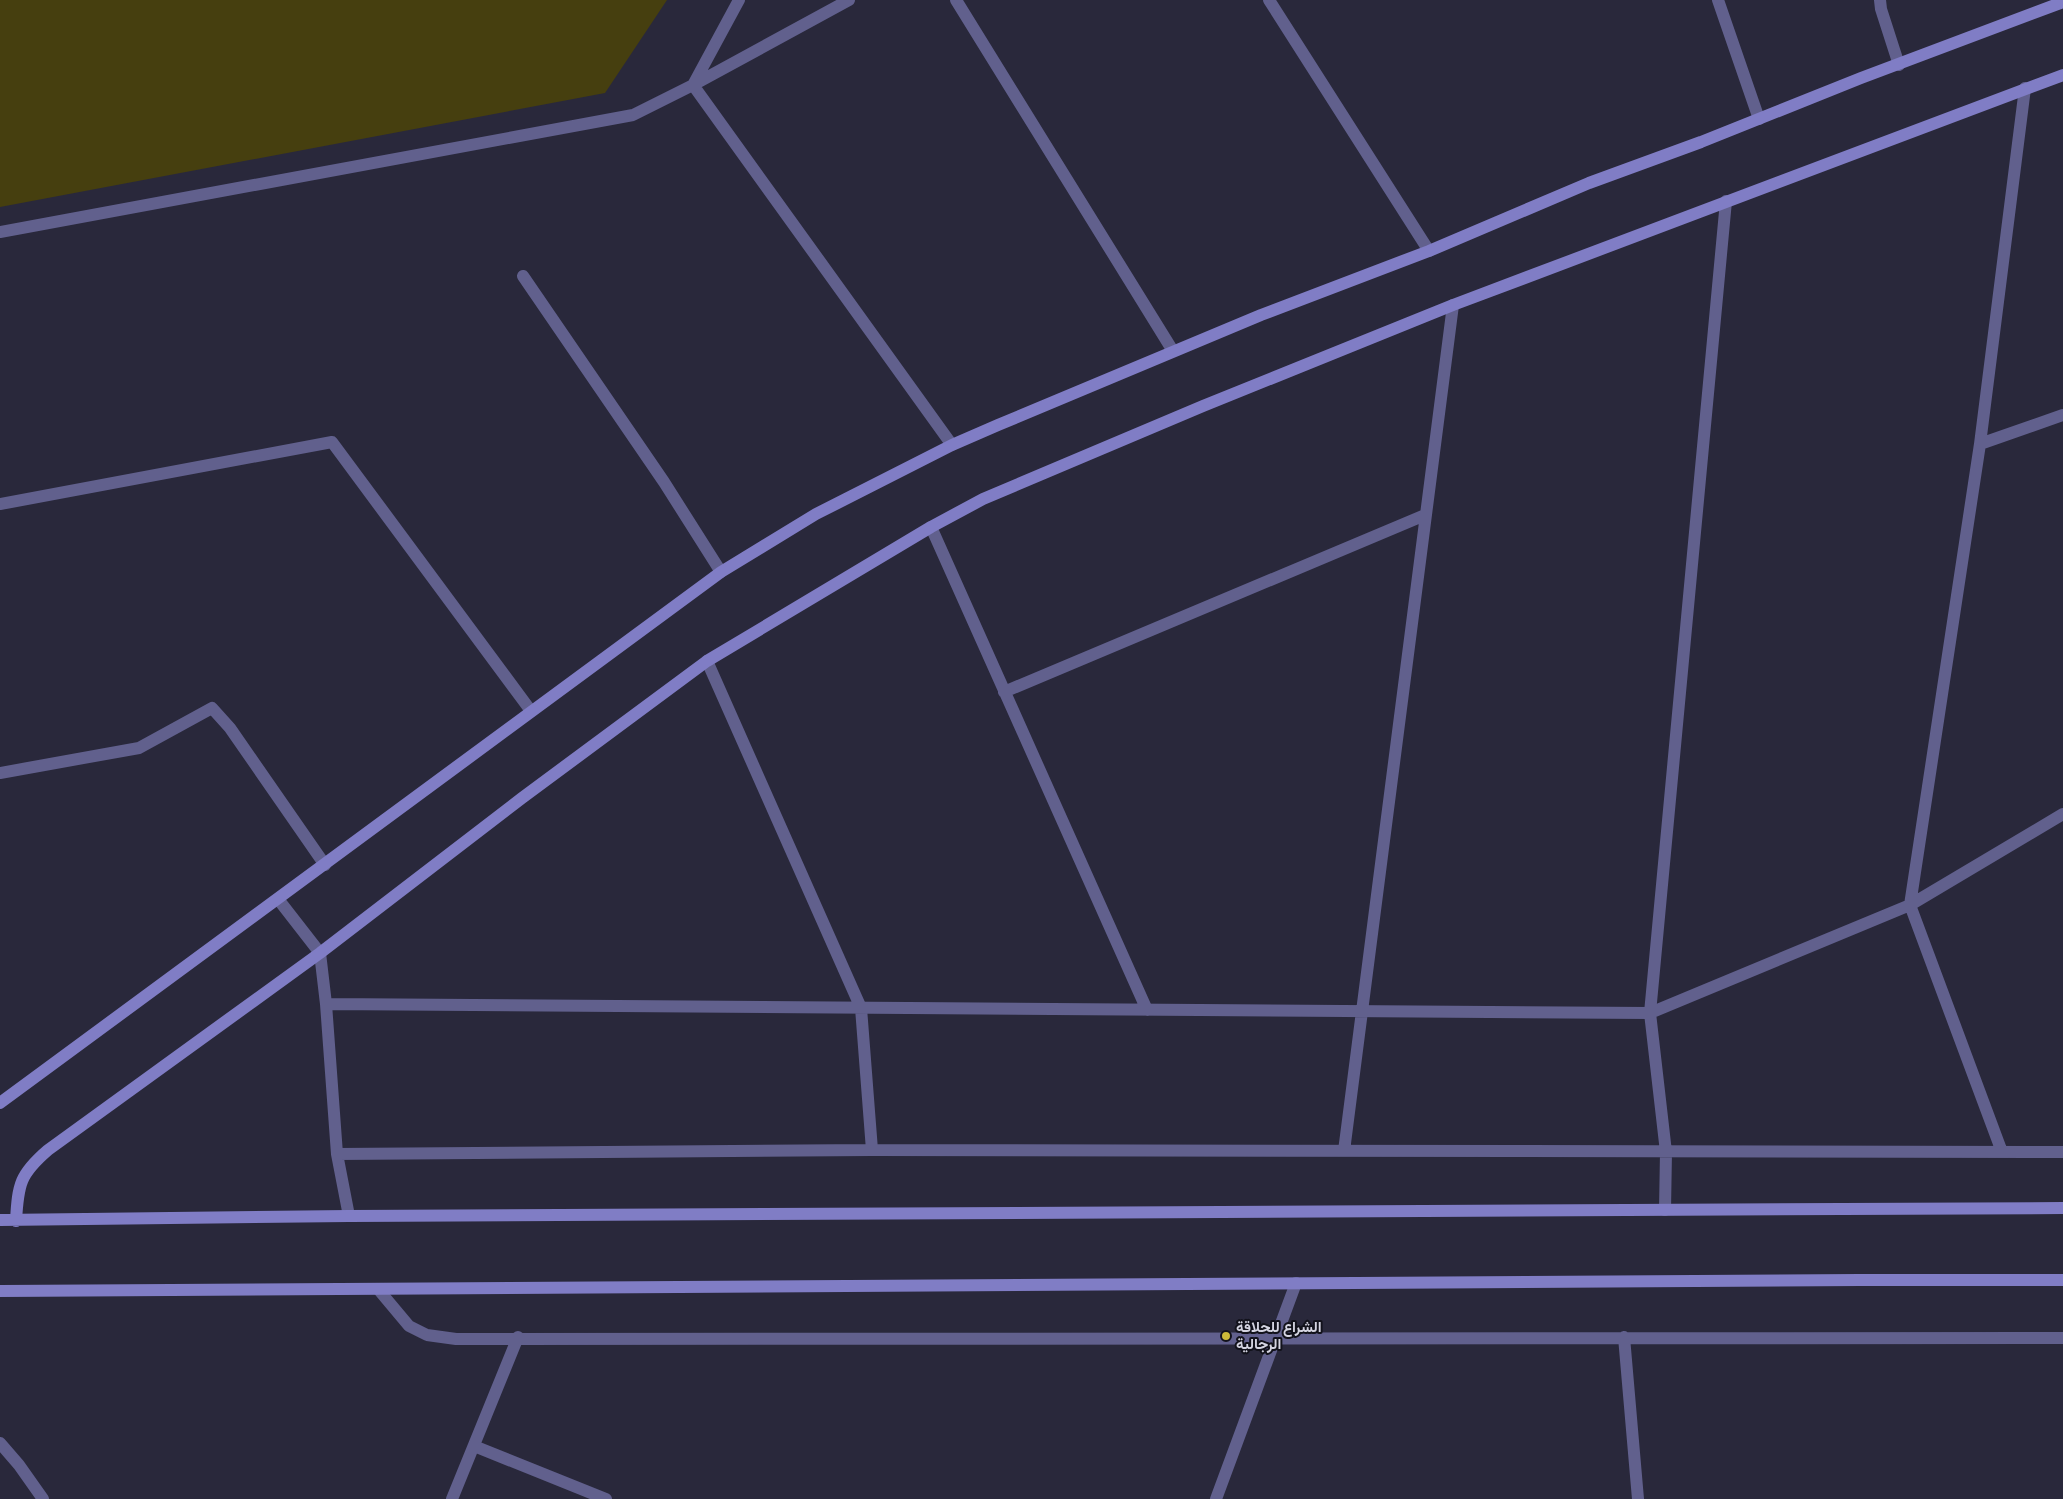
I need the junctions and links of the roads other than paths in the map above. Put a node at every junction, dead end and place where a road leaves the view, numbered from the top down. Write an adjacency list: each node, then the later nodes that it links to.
1 (739, 0): 10 (street)
2 (849, 0): 10 (street)
3 (956, 0): 18 (street)
4 (1270, 0): 15 (street)
5 (1718, 0): 12 (street)
6 (1880, 0): 8 (street)
7 (2063, 2): 8 (street)
8 (1899, 65): 12 (street)
9 (2063, 75): 11 (street)
10 (693, 85): 14 (street); 21 (street)
11 (2025, 88): 13 (street); 20 (street)
12 (1759, 119): 15 (street)
13 (1726, 201): 17 (street); 39 (street)
14 (0, 232)
15 (1429, 251): 18 (street)
16 (523, 276): 25 (street)
17 (1454, 305): 23 (street); 24 (street)
18 (1173, 351): 21 (street)
19 (2063, 414): 20 (street)
20 (1980, 444): 33 (street)
21 (952, 445): 25 (street)
22 (0, 504): 28 (street)
23 (1425, 515): 27 (street); 38 (street)
24 (931, 527): 26 (street); 27 (street)
25 (721, 572): 28 (street)
26 (707, 661): 34 (street); 36 (street)
27 (1004, 692): 37 (street)
28 (531, 711): 31 (street)
29 (0, 773): 31 (street)
30 (2063, 814): 33 (street)
31 (325, 865): 32 (street)
32 (278, 899): 34 (street); 40 (street)
33 (1910, 905): 39 (street); 44 (street)
34 (320, 953): 35 (street); 51 (street)
35 (326, 1004): 36 (street); 46 (street)
36 (861, 1008): 37 (street); 41 (street)
37 (1147, 1010): 38 (street)
38 (1361, 1011): 39 (street); 42 (street)
39 (1650, 1013): 43 (street)
40 (0, 1103)
41 (872, 1150): 42 (street); 46 (street)
42 (1344, 1151): 43 (street)
43 (1666, 1152): 44 (street); 48 (street)
44 (2002, 1152): 45 (street)
45 (2063, 1152)
46 (337, 1154): 49 (street)
47 (2063, 1208): 48 (street)
48 (1665, 1210): 49 (street)
49 (349, 1216): 51 (street)
50 (0, 1220): 51 (street)
51 (16, 1221)
52 (2063, 1280): 53 (street)
53 (1296, 1283): 54 (street); 58 (street)
54 (378, 1289): 55 (street); 56 (street)
55 (0, 1291)
56 (518, 1337): 58 (street); 61 (street)
57 (1624, 1337): 58 (street); 59 (street); 66 (street)
58 (1277, 1338): 65 (street)
59 (2063, 1338)
60 (0, 1443): 62 (street)
61 (474, 1446): 63 (street); 64 (street)
62 (43, 1499)
63 (452, 1499)
64 (606, 1499)
65 (1216, 1499)
66 (1638, 1499)

